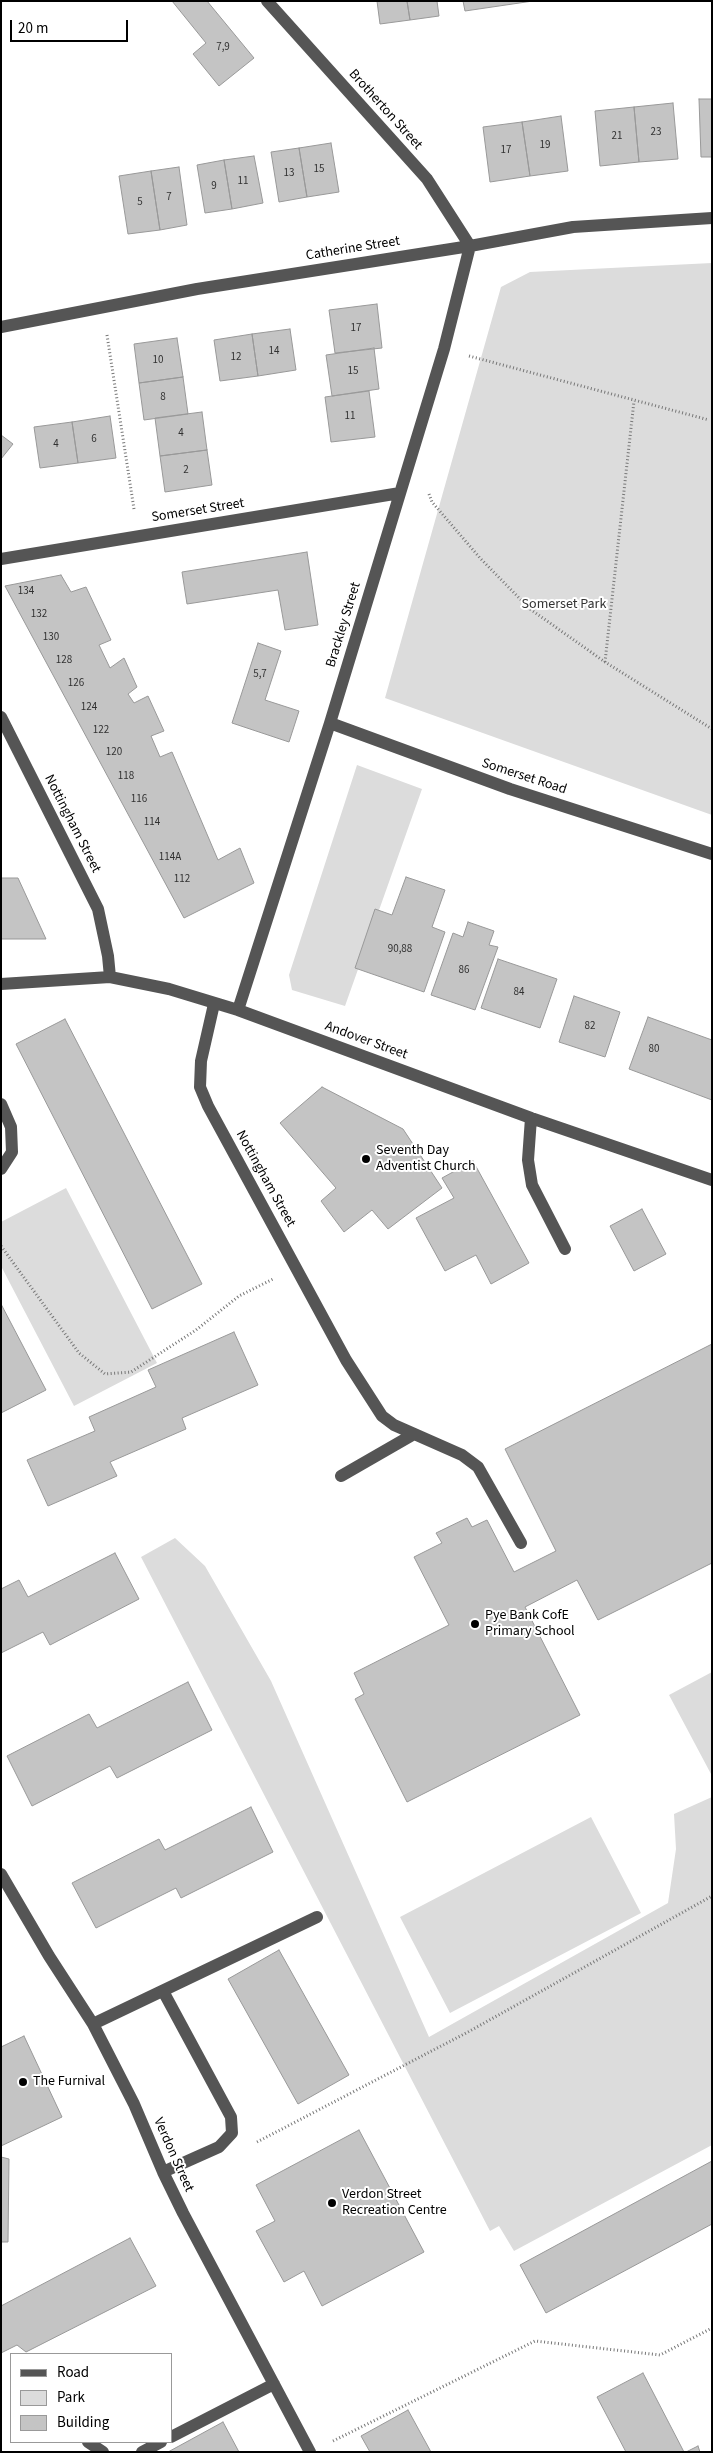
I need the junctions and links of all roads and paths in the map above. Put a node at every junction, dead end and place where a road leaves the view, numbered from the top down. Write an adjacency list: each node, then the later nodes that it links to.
1 (267, 1): 3 (street, Brotherton Street)
2 (712, 218): 3 (street, Catherine Street)
3 (470, 246): 4 (street, Catherine Street); 6 (street, Brackley Street)
4 (103, 307): 5 (street, Catherine Street); 11 (path)
5 (1, 327)
6 (444, 350): 7 (path); 9 (street, Brackley Street)
7 (634, 400): 8 (path); 13 (path)
8 (709, 420)
9 (411, 458): 10 (street, Brackley Street); 13 (path)
10 (400, 493): 11 (street, Somerset Street); 15 (street, Brackley Street)
11 (138, 537): 12 (street, Somerset Street)
12 (1, 559)
13 (605, 662): 16 (path)
14 (1, 717): 18 (street, Nottingham Street)
15 (330, 723): 17 (street, Somerset Road); 21 (street, Brackley Street)
16 (712, 729)
17 (712, 854)
18 (110, 977): 19 (street, Andover Street); 20 (street, Andover Street)
19 (1, 984)
20 (214, 1004): 21 (street, Andover Street); 28 (street, Nottingham Street)
21 (238, 1010): 23 (street, Andover Street)
22 (1, 1104): 24 (street)
23 (531, 1118): 25 (street, Andover Street); 27 (street)
24 (1, 1169)
25 (712, 1180)
26 (1, 1246): 28 (path)
27 (565, 1249)
28 (296, 1267): 29 (street, Nottingham Street)
29 (414, 1434): 30 (street); 31 (street, Nottingham Street)
30 (341, 1476)
31 (521, 1543)
32 (1, 1874): 36 (street, Verdon Street)
33 (712, 1896): 37 (path)
34 (318, 1917): 35 (street)
35 (163, 1991): 36 (street); 37 (street)
36 (93, 2024): 38 (street, Verdon Street)
37 (232, 2133): 38 (street)
38 (163, 2172): 40 (street, Verdon Street)
39 (712, 2328): 44 (path)
40 (274, 2384): 41 (street); 47 (street, Verdon Street)
41 (172, 2436)
42 (90, 2443): 45 (street)
43 (159, 2443): 46 (street)
44 (327, 2443)
45 (103, 2452)
46 (142, 2452)
47 (310, 2452)

